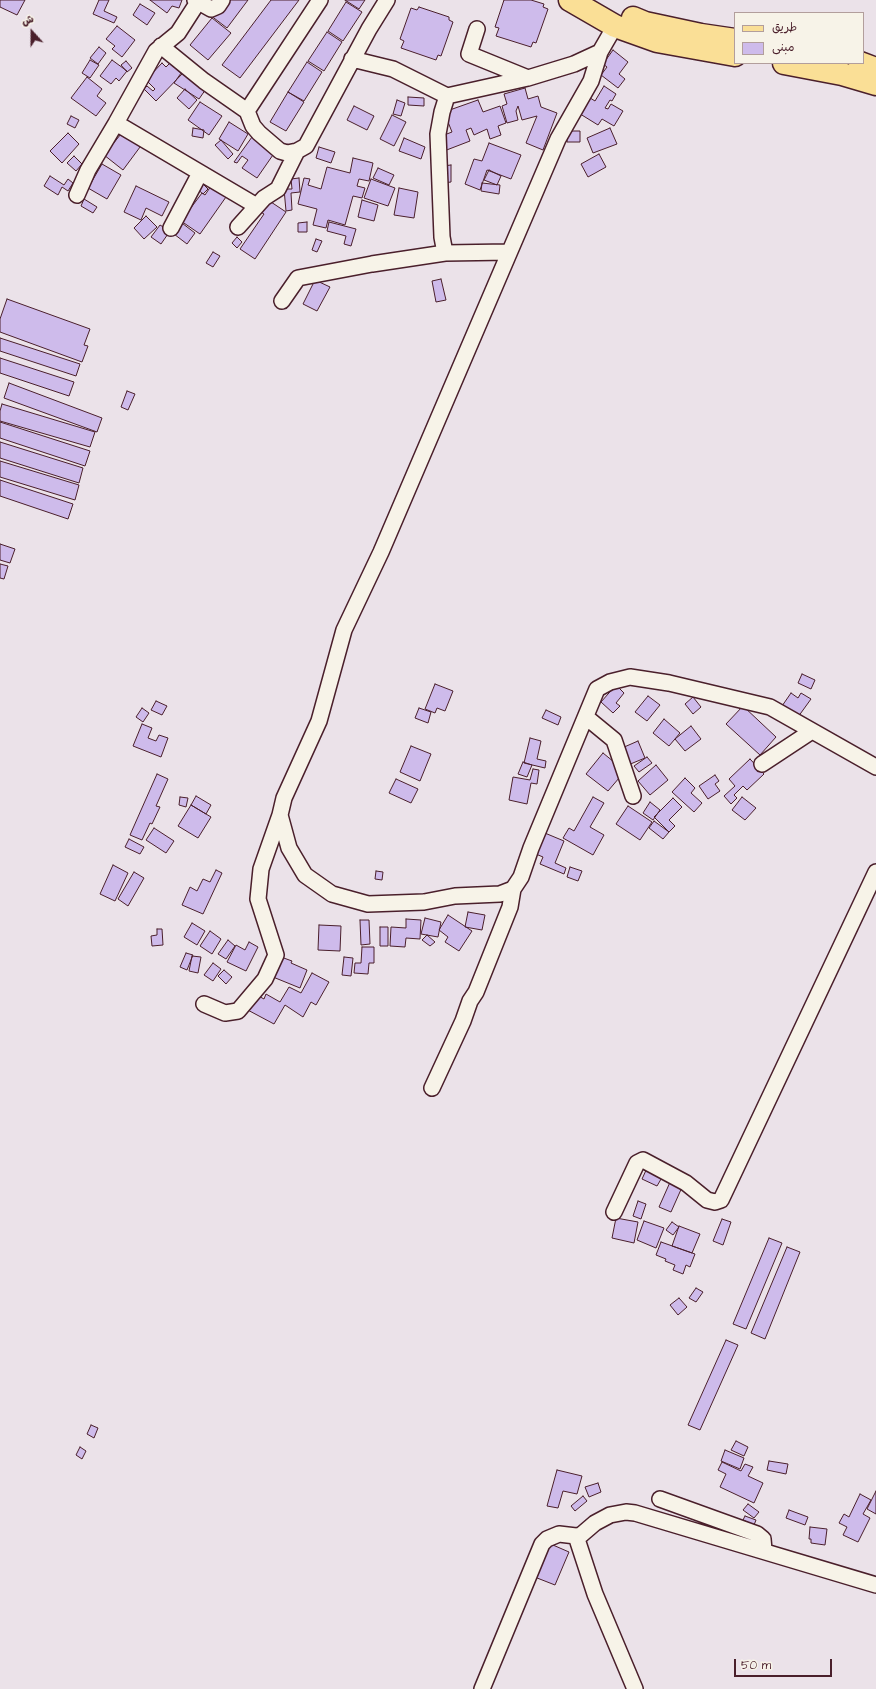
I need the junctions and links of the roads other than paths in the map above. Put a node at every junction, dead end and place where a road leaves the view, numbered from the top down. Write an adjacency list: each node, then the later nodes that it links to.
1 (222, 0): 6 (street)
2 (320, 0): 20 (street)
3 (387, 0): 13 (street)
4 (570, 0): 7 (main road)
5 (596, 0): 9 (main road)
6 (196, 1): 10 (street)
7 (614, 26): 11 (street); 12 (main road)
8 (477, 29): 17 (street)
9 (734, 40)
10 (161, 46): 20 (street); 21 (street)
11 (600, 52): 17 (street); 28 (street)
12 (734, 56)
13 (352, 59): 19 (street); 22 (street)
14 (789, 64): 18 (main road)
15 (863, 64): 16 (main road)
16 (876, 68)
17 (528, 78): 19 (street)
18 (876, 84)
19 (448, 96): 29 (street)
20 (247, 111): 22 (street)
21 (116, 123): 23 (street); 24 (street)
22 (297, 151): 25 (street)
23 (200, 173): 25 (street); 27 (street)
24 (76, 195)
25 (255, 206): 26 (street)
26 (238, 226)
27 (171, 228)
28 (509, 252): 29 (street); 36 (street)
29 (445, 253): 30 (street)
30 (282, 301)
31 (586, 717): 32 (street); 35 (street); 38 (street)
32 (812, 731): 33 (street); 34 (street)
33 (762, 764)
34 (876, 767)
35 (633, 796)
36 (280, 815): 38 (street); 39 (street)
37 (876, 872): 41 (street)
38 (513, 889): 40 (street)
39 (204, 1004)
40 (432, 1088)
41 (614, 1212)
42 (660, 1499): 44 (street)
43 (576, 1536): 44 (street); 46 (street); 47 (street)
44 (764, 1550): 45 (street)
45 (876, 1585)
46 (482, 1689)
47 (635, 1689)

